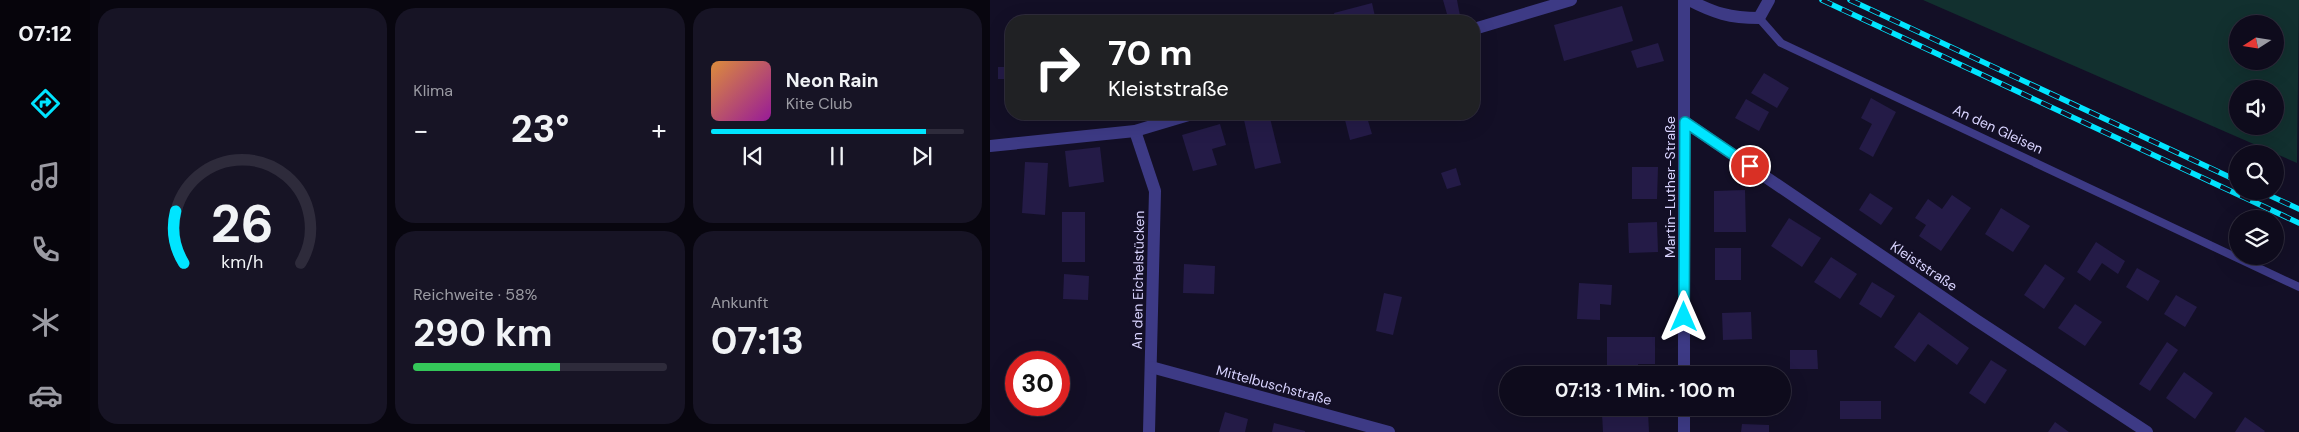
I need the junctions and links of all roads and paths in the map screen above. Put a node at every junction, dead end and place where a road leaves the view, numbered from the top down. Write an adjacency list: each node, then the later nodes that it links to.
1 (1571, 0): 6 (street)
2 (1684, 0): 8 (street, Martin-Luther-Straße)
3 (1689, 0): 5 (street)
4 (1769, 0): 5 (street)
5 (1759, 18): 11 (lane, An den Gleisen)
6 (1480, 27)
7 (1172, 120): 9 (street)
8 (1685, 122): 12 (street, Martin-Luther-Straße); 18 (street, Kleiststraße)
9 (1135, 131): 10 (street); 13 (street, An den Eichelstücken)
10 (990, 146)
11 (2299, 287)
12 (1684, 366)
13 (1151, 367): 15 (street, An den Eichelstücken); 16 (street, Mittelbuschstraße)
14 (1684, 416): 17 (street)
15 (1148, 432)
16 (1389, 432)
17 (1684, 432)
18 (2147, 432)

